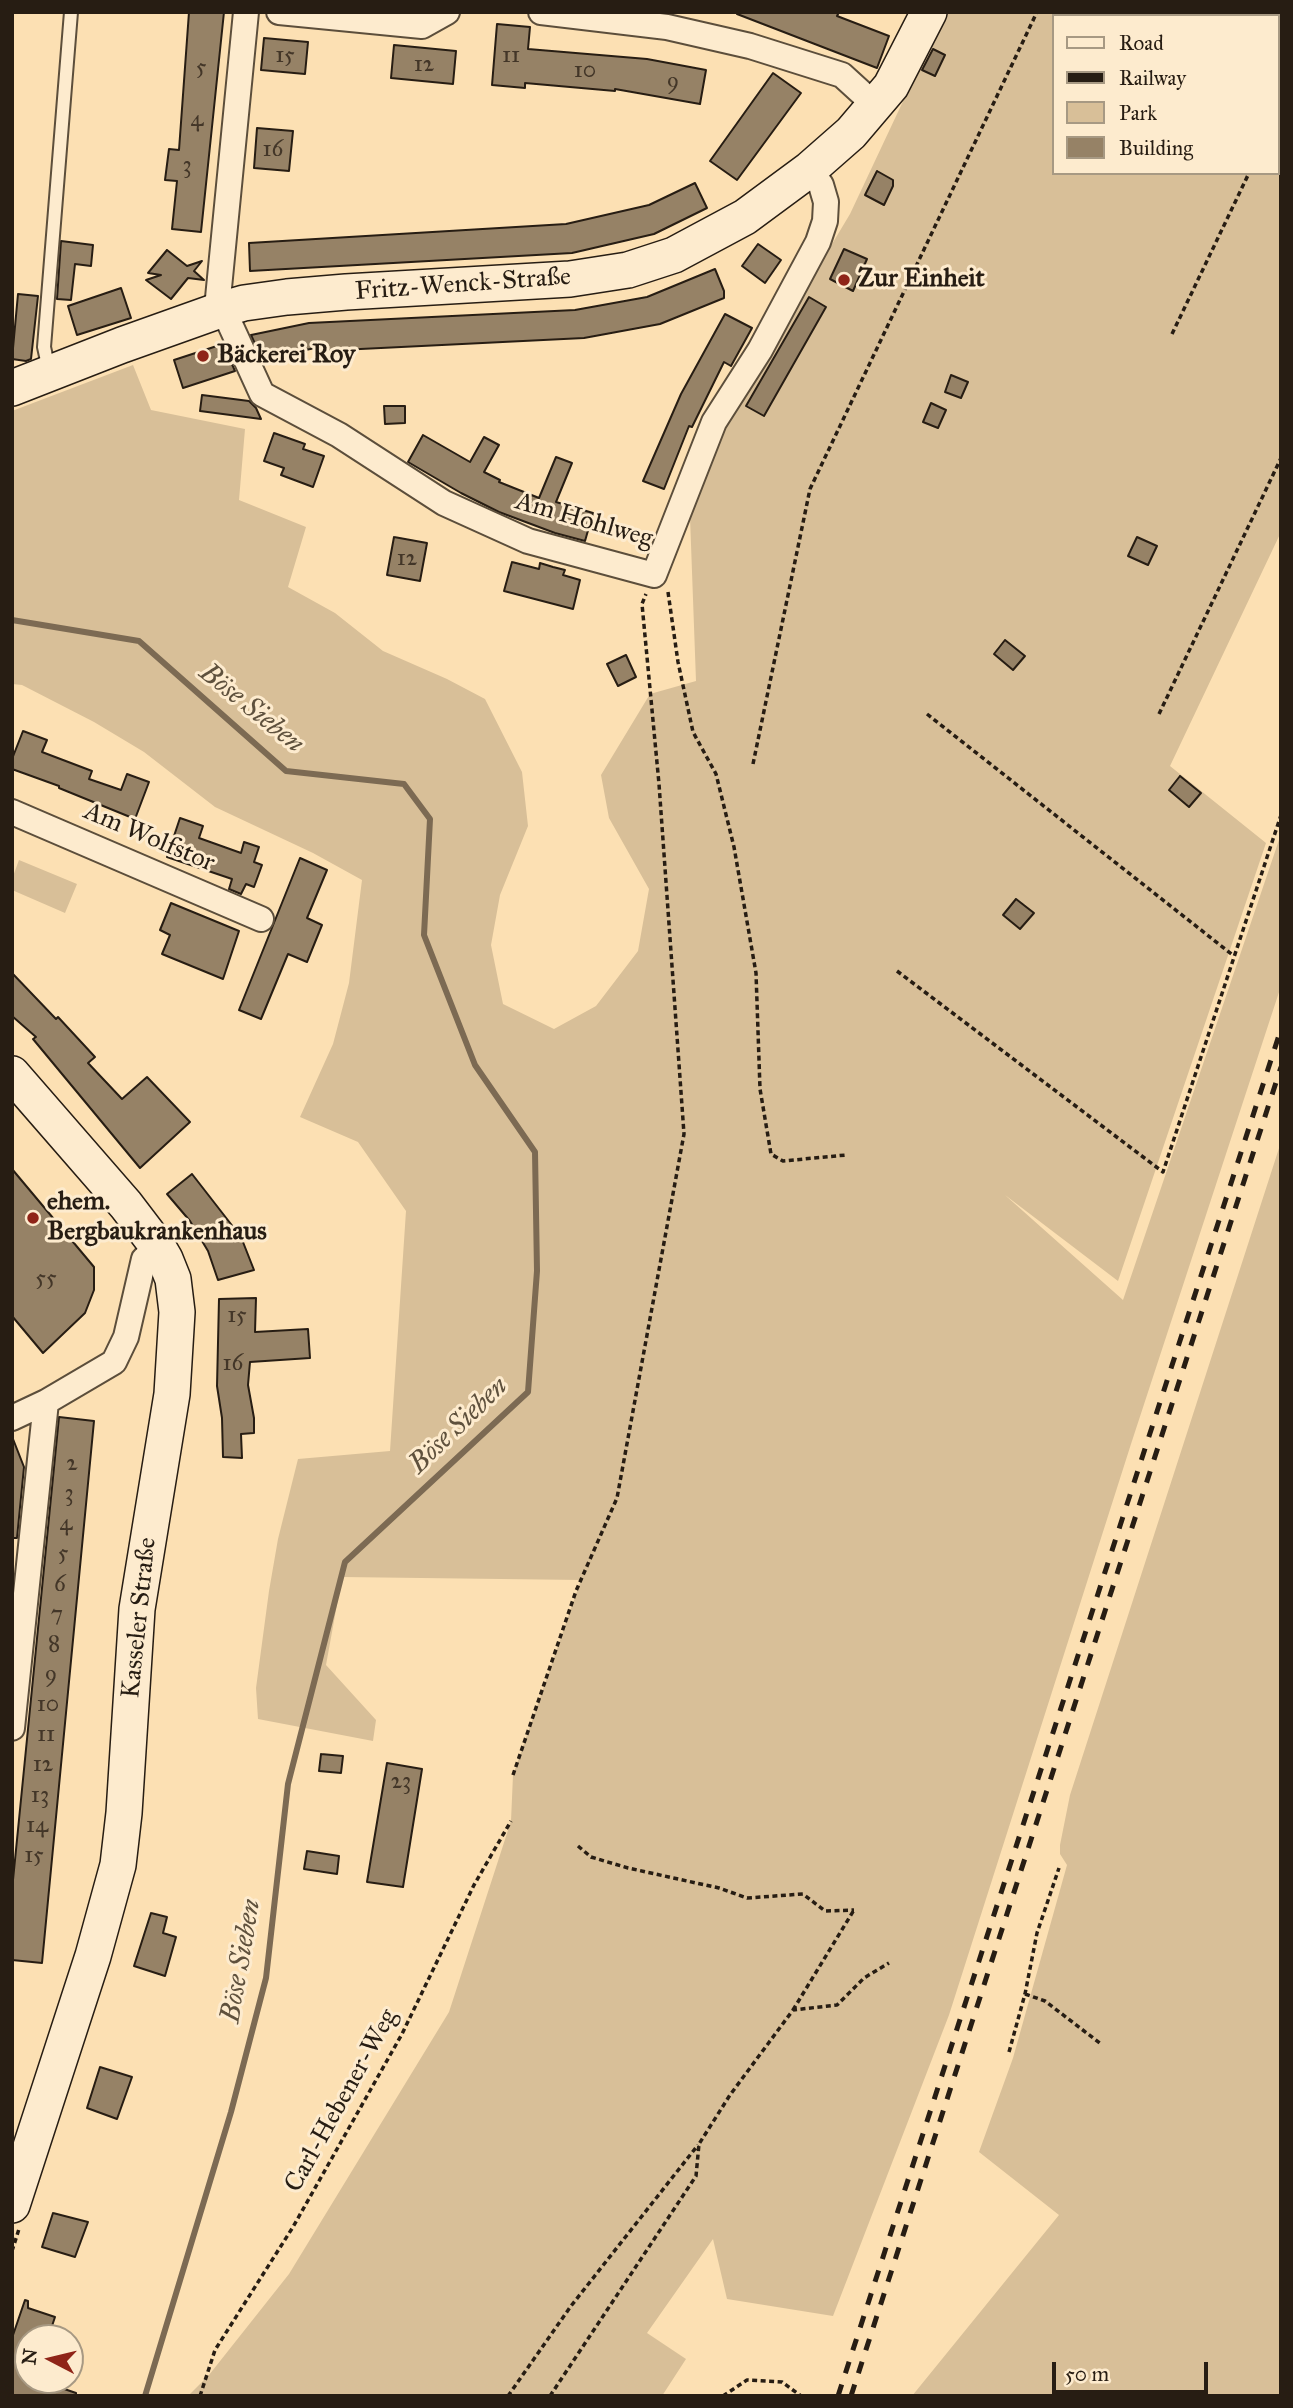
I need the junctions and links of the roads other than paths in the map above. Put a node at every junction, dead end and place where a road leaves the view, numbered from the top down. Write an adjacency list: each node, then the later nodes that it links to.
1 (71, 12): 10 (lane)
2 (246, 12): 9 (street, Am Hohlweg)
3 (279, 12): 4 (street)
4 (447, 12)
5 (541, 12): 7 (street)
6 (929, 12): 7 (main road, Fritz-Wenck-Straße)
7 (876, 106): 8 (main road, Fritz-Wenck-Straße)
8 (810, 169): 9 (main road, Fritz-Wenck-Straße); 9 (street, Am Hohlweg)
9 (223, 309): 10 (main road, Fritz-Wenck-Straße)
10 (49, 374): 11 (main road, Fritz-Wenck-Straße)
11 (12, 388)
12 (12, 812): 13 (street, Am Wolfstor)
13 (261, 919)
14 (12, 1074): 15 (main road, Kasseler Straße)
15 (158, 1247): 16 (street); 19 (main road, Kasseler Straße)
16 (46, 1402): 17 (street); 18 (street)
17 (12, 1418)
18 (12, 1728)
19 (12, 2205)

